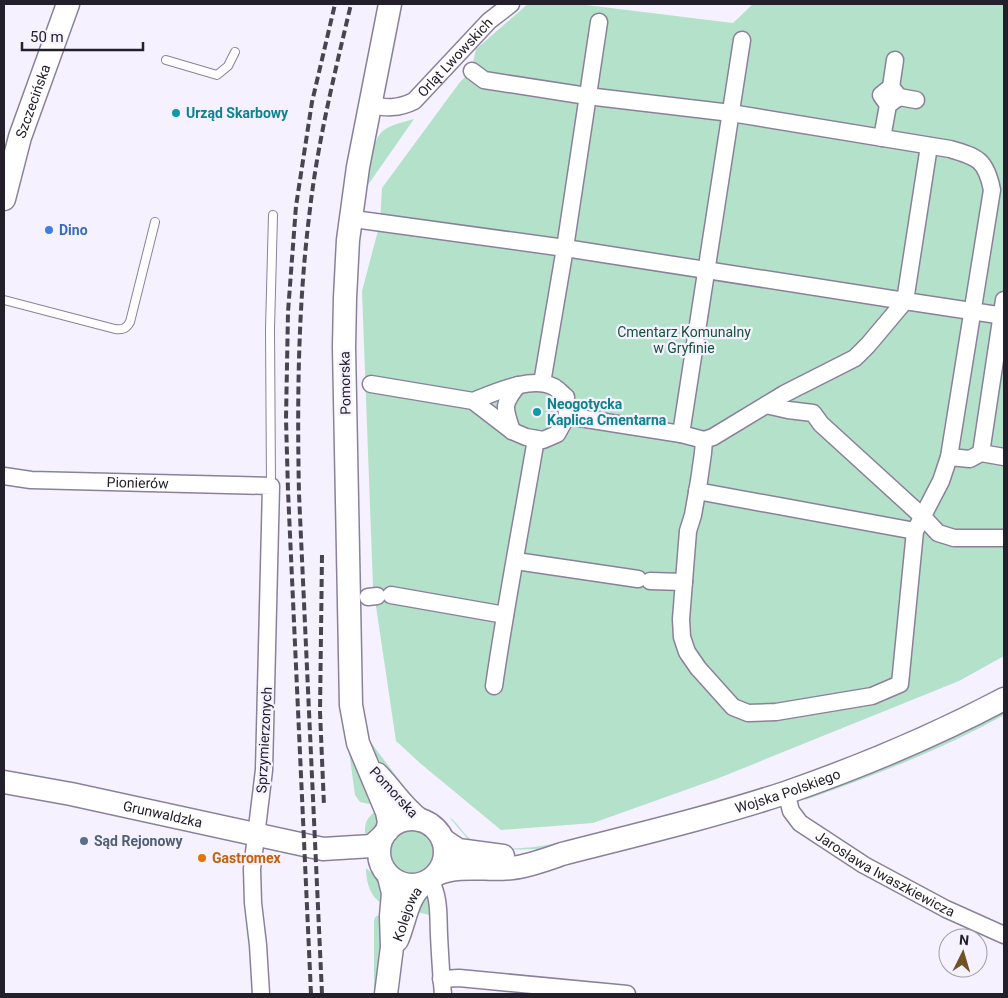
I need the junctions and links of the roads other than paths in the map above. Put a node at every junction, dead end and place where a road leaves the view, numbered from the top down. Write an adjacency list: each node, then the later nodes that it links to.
1 (68, 4): 17 (main road, Szczecińska)
2 (390, 4): 13 (main road, Pomorska)
3 (511, 4): 13 (street, Orląt Lwowskich)
4 (599, 22): 10 (street)
5 (742, 40): 14 (street)
6 (236, 52): 7 (lane)
7 (166, 60)
8 (896, 60): 11 (street)
9 (472, 71): 10 (street)
10 (587, 96): 14 (street); 21 (street)
11 (885, 96): 12 (street); 15 (street)
12 (916, 100)
13 (369, 105): 51 (main road, Pomorska)
14 (731, 113): 15 (street); 22 (street)
15 (882, 138): 16 (street)
16 (929, 146): 24 (street); 26 (street)
17 (4, 199)
18 (273, 215): 41 (lane)
19 (361, 220): 21 (street)
20 (155, 222): 23 (lane)
21 (565, 248): 22 (street); 27 (street)
22 (706, 269): 24 (street); 34 (street)
23 (4, 300)
24 (905, 301): 26 (street); 31 (street)
25 (1003, 311): 26 (street); 37 (street)
26 (972, 312): 38 (street)
27 (542, 383): 29 (street); 32 (street)
28 (372, 384): 30 (street)
29 (518, 385): 30 (street); 33 (street)
30 (472, 401): 33 (street)
31 (766, 405): 36 (street); 43 (street)
32 (567, 416): 34 (street); 35 (street)
33 (512, 431): 35 (street)
34 (681, 434): 36 (street)
35 (536, 439): 45 (street)
36 (704, 440): 42 (street)
37 (981, 453): 38 (street); 39 (street)
38 (949, 457): 43 (street)
39 (1004, 458)
40 (4, 476): 41 (street, Pionierów)
41 (271, 486): 56 (street, Sprzymierzonych)
42 (697, 491): 43 (street); 46 (street)
43 (919, 524): 44 (street); 46 (street)
44 (1004, 538)
45 (516, 561): 46 (street); 48 (street)
46 (684, 582)
47 (379, 596): 48 (street)
48 (504, 615): 49 (street)
49 (494, 686)
50 (1004, 699): 53 (main road, Wojska Polskiego)
51 (367, 763): 54 (main road, Pomorska); 55 (main road, Pomorska)
52 (4, 782): 56 (main road, Grunwaldzka)
53 (786, 792): 59 (main road, Wojska Polskiego); 62 (street, Jarosława Iwaszkiewicza)
54 (420, 820): 55 (main road); 57 (main road)
55 (385, 834): 58 (main road, Grunwaldzka); 60 (main road)
56 (256, 835): 58 (main road, Grunwaldzka); 65 (street, Sprzymierzonych)
57 (443, 840): 59 (main road, Wojska Polskiego); 61 (main road)
58 (323, 849): 60 (main road, Grunwaldzka)
59 (562, 854): 61 (main road, Wojska Polskiego)
60 (387, 873): 61 (main road); 63 (main road, Kolejowa)
61 (430, 879): 63 (main road, Kolejowa); 64 (street)
62 (1004, 935)
63 (392, 947): 66 (main road, Kolejowa)
64 (442, 986): 67 (street)
65 (261, 994)
66 (386, 994)
67 (627, 994)

